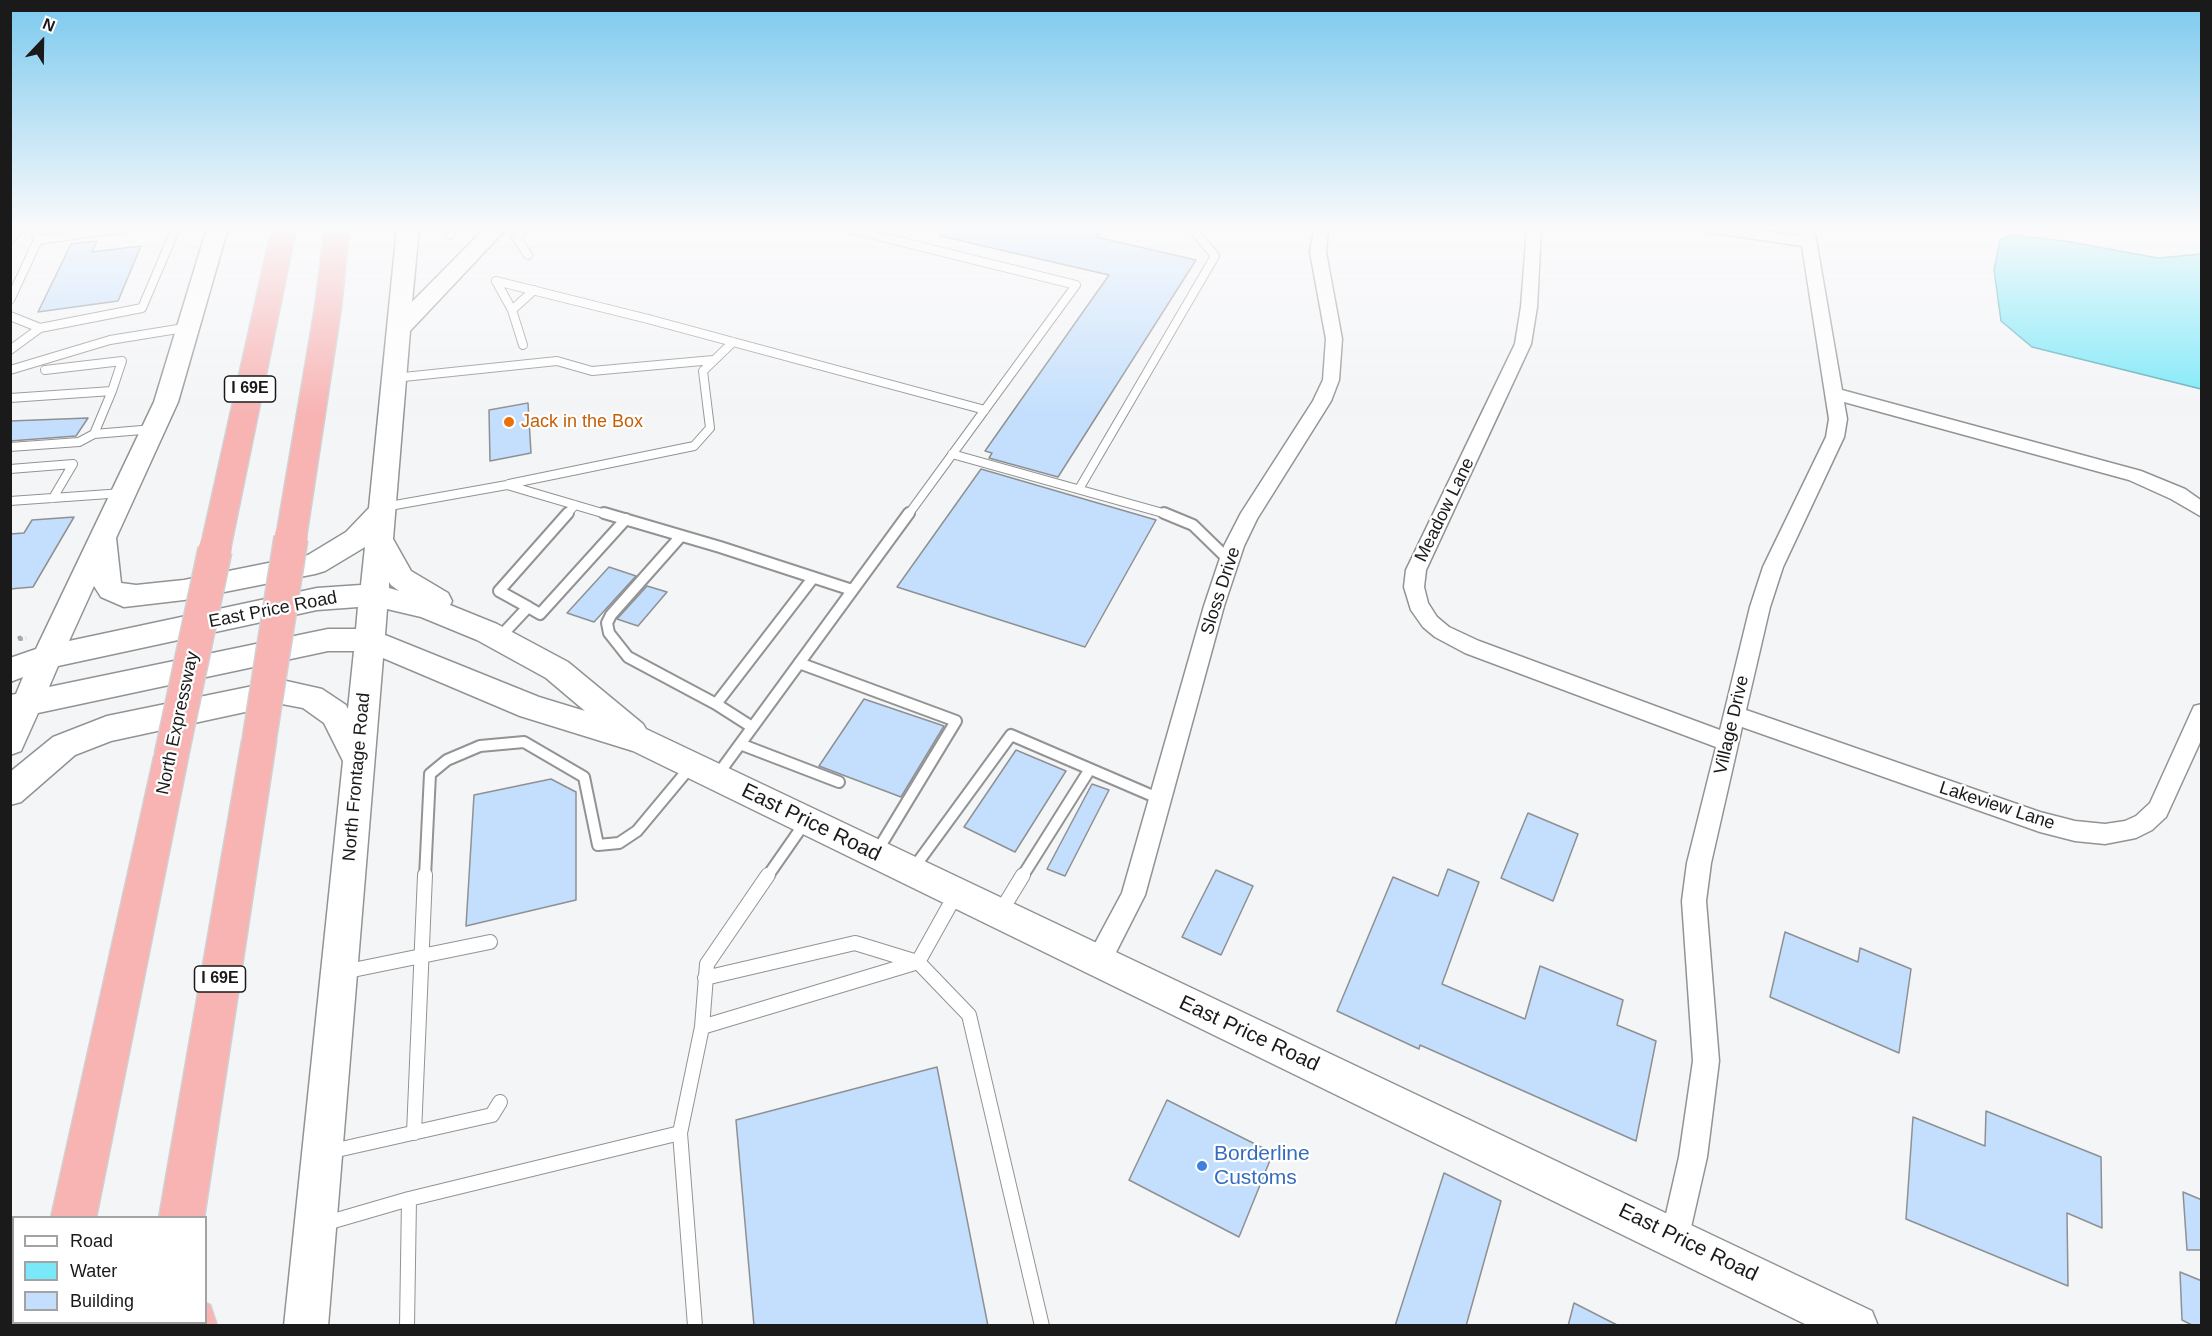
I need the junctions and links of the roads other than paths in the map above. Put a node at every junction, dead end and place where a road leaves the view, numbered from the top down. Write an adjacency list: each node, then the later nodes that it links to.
1 (150, 290): 18 (lane)
2 (200, 290): 17 (main road)
3 (271, 290): 93 (highway, North Expressway / I 69E, bridge)
4 (330, 290): 87 (highway, I 69E, bridge)
5 (402, 290): 19 (main road, North Frontage Road)
6 (436, 290): 19 (main road)
7 (501, 290): 15 (lane)
8 (534, 290): 15 (lane)
9 (535, 290): 21 (lane)
10 (1072, 290): 32 (lane)
11 (1195, 290): 39 (lane)
12 (1325, 290): 50 (street, Sloss Drive)
13 (1530, 290): 67 (street, Meadow Lane)
14 (1817, 290): 30 (street, Village Drive)
15 (512, 310): 22 (lane)
16 (10, 316): 18 (lane)
17 (190, 327): 20 (lane); 33 (main road)
18 (40, 328): 23 (lane)
19 (398, 330): 28 (main road, North Frontage Road)
20 (120, 339): 25 (lane); 26 (lane)
21 (733, 342): 24 (lane); 32 (lane)
22 (523, 345)
23 (10, 350)
24 (713, 360): 28 (lane); 38 (lane)
25 (122, 361): 27 (lane); 29 (lane)
26 (10, 370)
27 (45, 370)
28 (393, 378): 44 (main road, North Frontage Road)
29 (112, 391): 31 (lane); 34 (lane)
30 (1835, 394): 45 (street); 63 (street, Village Drive)
31 (10, 398)
32 (985, 410): 36 (lane)
33 (154, 429): 34 (lane); 40 (main road)
34 (94, 434): 35 (lane)
35 (10, 447)
36 (952, 454): 39 (lane); 52 (lane)
37 (10, 469): 41 (lane)
38 (507, 485): 43 (lane); 44 (lane)
39 (1079, 489): 50 (lane)
40 (123, 492): 41 (lane); 47 (main road)
41 (53, 498): 42 (lane)
42 (10, 501)
43 (575, 505): 46 (lane); 54 (lane)
44 (380, 510): 47 (main road); 49 (main road, North Frontage Road)
45 (2202, 511)
46 (626, 519): 48 (lane); 54 (lane)
47 (103, 536): 57 (main road)
48 (681, 536): 51 (lane); 60 (lane)
49 (381, 542): 53 (main road, North Frontage Road); 55 (main road)
50 (1229, 560): 74 (street, Sloss Drive)
51 (813, 578): 52 (lane); 60 (lane)
52 (852, 590): 58 (lane)
53 (374, 595): 55 (main road, East Price Road); 56 (main road, North Frontage Road); 57 (main road, East Price Road)
54 (528, 607): 55 (lane)
55 (493, 635): 65 (main road, East Price Road)
56 (368, 640): 61 (main road, East Price Road); 65 (main road, East Price Road); 69 (main road, North Frontage Road)
57 (26, 647): 59 (main road, East Price Road); 61 (main road)
58 (799, 663): 64 (lane); 76 (lane)
59 (10, 670)
60 (716, 704): 64 (lane)
61 (19, 706): 66 (main road)
62 (2202, 712): 63 (street, Lakeview Lane)
63 (1734, 715): 67 (street, Village Drive)
64 (752, 727): 68 (lane)
65 (642, 741): 71 (main road, East Price Road)
66 (10, 742)
67 (1728, 742): 97 (street, Village Drive)
68 (740, 744): 71 (lane); 72 (lane)
69 (360, 764): 73 (main road); 84 (main road, North Frontage Road)
70 (1090, 769): 74 (lane); 77 (lane); 79 (lane)
71 (704, 771): 75 (main road, East Price Road); 81 (lane)
72 (839, 782)
73 (10, 792)
74 (1160, 799): 83 (street, Sloss Drive)
75 (806, 820): 76 (main road, East Price Road); 85 (lane)
76 (876, 854): 77 (main road, East Price Road)
77 (911, 872): 78 (main road, East Price Road)
78 (956, 893): 79 (main road, East Price Road); 82 (lane)
79 (999, 914): 83 (main road, East Price Road)
80 (490, 942): 81 (lane)
81 (422, 955): 84 (lane); 89 (lane)
82 (918, 962): 85 (lane); 86 (lane); 101 (lane)
83 (1098, 962): 97 (main road, East Price Road)
84 (340, 973): 91 (main road, North Frontage Road)
85 (705, 978): 86 (lane)
86 (702, 1027): 90 (lane)
87 (206, 1059): 94 (highway, I 69E); 95 (highway)
88 (500, 1102): 89 (lane)
89 (414, 1133): 91 (lane)
90 (681, 1133): 92 (lane); 100 (lane)
91 (322, 1154): 96 (main road, North Frontage Road)
92 (409, 1199): 96 (lane); 99 (lane)
93 (73, 1216)
94 (181, 1216)
95 (198, 1216)
96 (315, 1226): 98 (main road, North Frontage Road)
97 (1675, 1236): 102 (main road, East Price Road)
98 (306, 1326)
99 (407, 1326)
100 (695, 1326)
101 (1042, 1326)
102 (1857, 1326)

